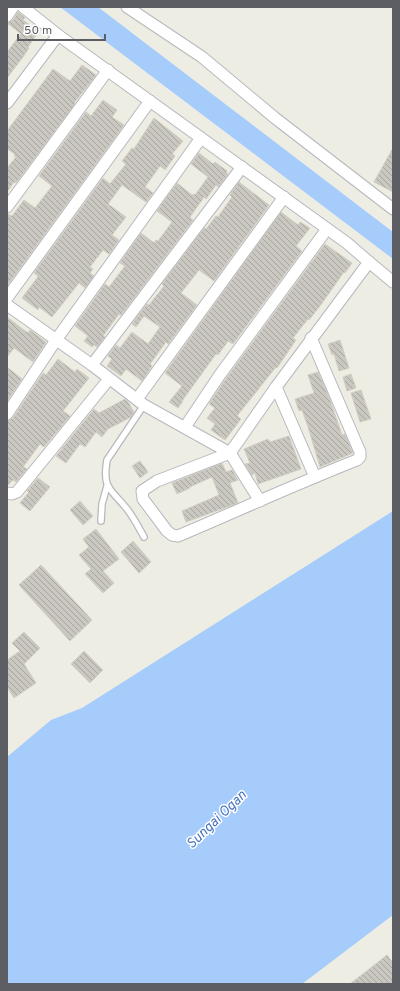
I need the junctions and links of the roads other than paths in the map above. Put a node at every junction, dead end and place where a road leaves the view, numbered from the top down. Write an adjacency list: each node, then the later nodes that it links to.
1 (13, 7): 4 (street)
2 (23, 7): 5 (street)
3 (127, 7): 13 (street)
4 (7, 16)
5 (58, 35): 6 (street); 8 (street)
6 (108, 70): 7 (street); 12 (street)
7 (150, 101): 9 (street); 17 (street)
8 (7, 103)
9 (201, 138): 10 (street); 20 (street)
10 (242, 167): 11 (street); 21 (street)
11 (284, 197): 14 (street); 24 (street)
12 (7, 207)
13 (393, 209)
14 (327, 229): 15 (street); 26 (street)
15 (369, 262): 16 (street); 19 (street)
16 (393, 282)
17 (7, 298)
18 (8, 309): 20 (street)
19 (312, 338): 23 (street); 28 (street)
20 (56, 340): 21 (street); 25 (street)
21 (92, 365): 22 (street)
22 (109, 379): 24 (street); 30 (street)
23 (276, 387): 27 (street); 28 (street)
24 (141, 402): 26 (street); 29 (lane)
25 (7, 414)
26 (185, 427): 27 (street)
27 (230, 453): 31 (street); 31 (street)
28 (315, 477): 31 (street)
29 (107, 486): 32 (lane); 33 (lane)
30 (7, 493)
31 (260, 501)
32 (101, 521)
33 (144, 537)

